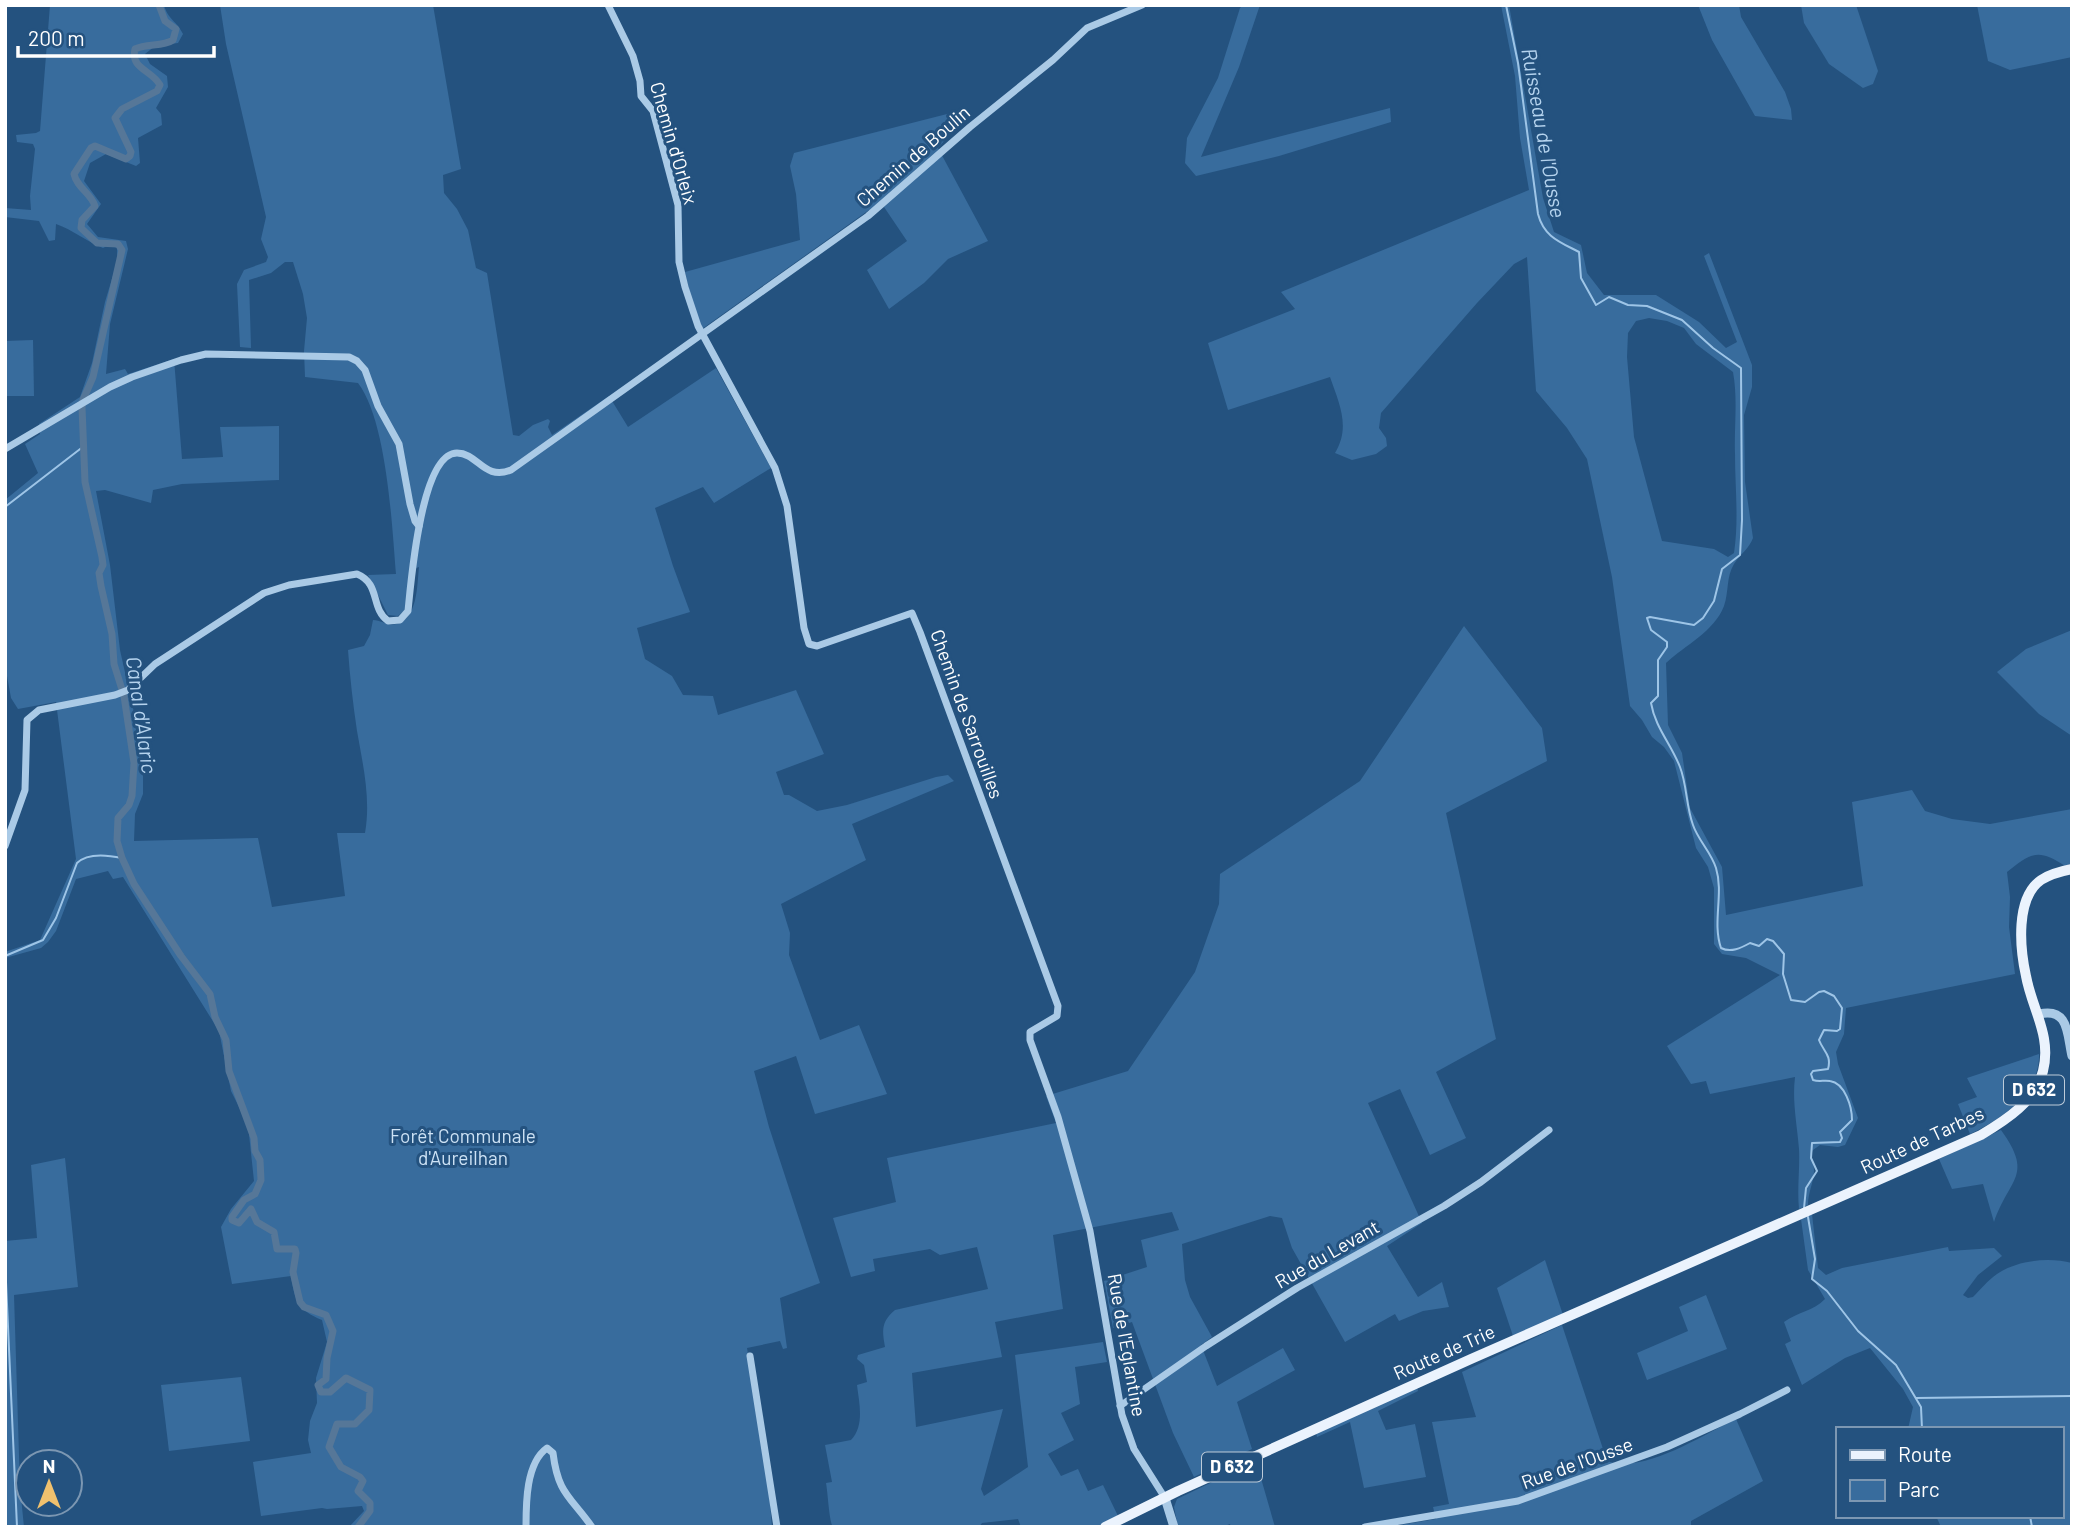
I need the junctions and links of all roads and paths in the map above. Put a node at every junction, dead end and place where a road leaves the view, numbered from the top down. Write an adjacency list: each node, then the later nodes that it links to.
1 (608, 5): 3 (street, Chemin d'Orleix)
2 (1142, 5): 3 (street, Chemin de Boulin)
3 (703, 334): 5 (street, Chemin de Boulin); 12 (street, Chemin de Sarrouilles)
4 (5, 449): 5 (street)
5 (419, 526): 6 (street)
6 (5, 846)
7 (2072, 869): 8 (main road, Route de Tarbes / D 632)
8 (2039, 1014): 9 (street); 11 (main road, Route de Tarbes / D 632)
9 (2072, 1056)
10 (1549, 1130): 15 (street, Rue du Levant)
11 (1800, 1215): 16 (main road, Route de Trie / D 632)
12 (1090, 1231): 15 (street, Rue de l'Eglantine)
13 (750, 1356): 19 (street)
14 (1787, 1390): 22 (street, Rue de l'Ousse)
15 (1120, 1406): 16 (street, Rue de l'Eglantine)
16 (1165, 1497): 20 (main road, Route de Trie / D 632); 21 (street)
17 (526, 1527): 18 (street)
18 (592, 1527)
19 (777, 1527)
20 (1105, 1527)
21 (1174, 1527)
22 (1366, 1527)

